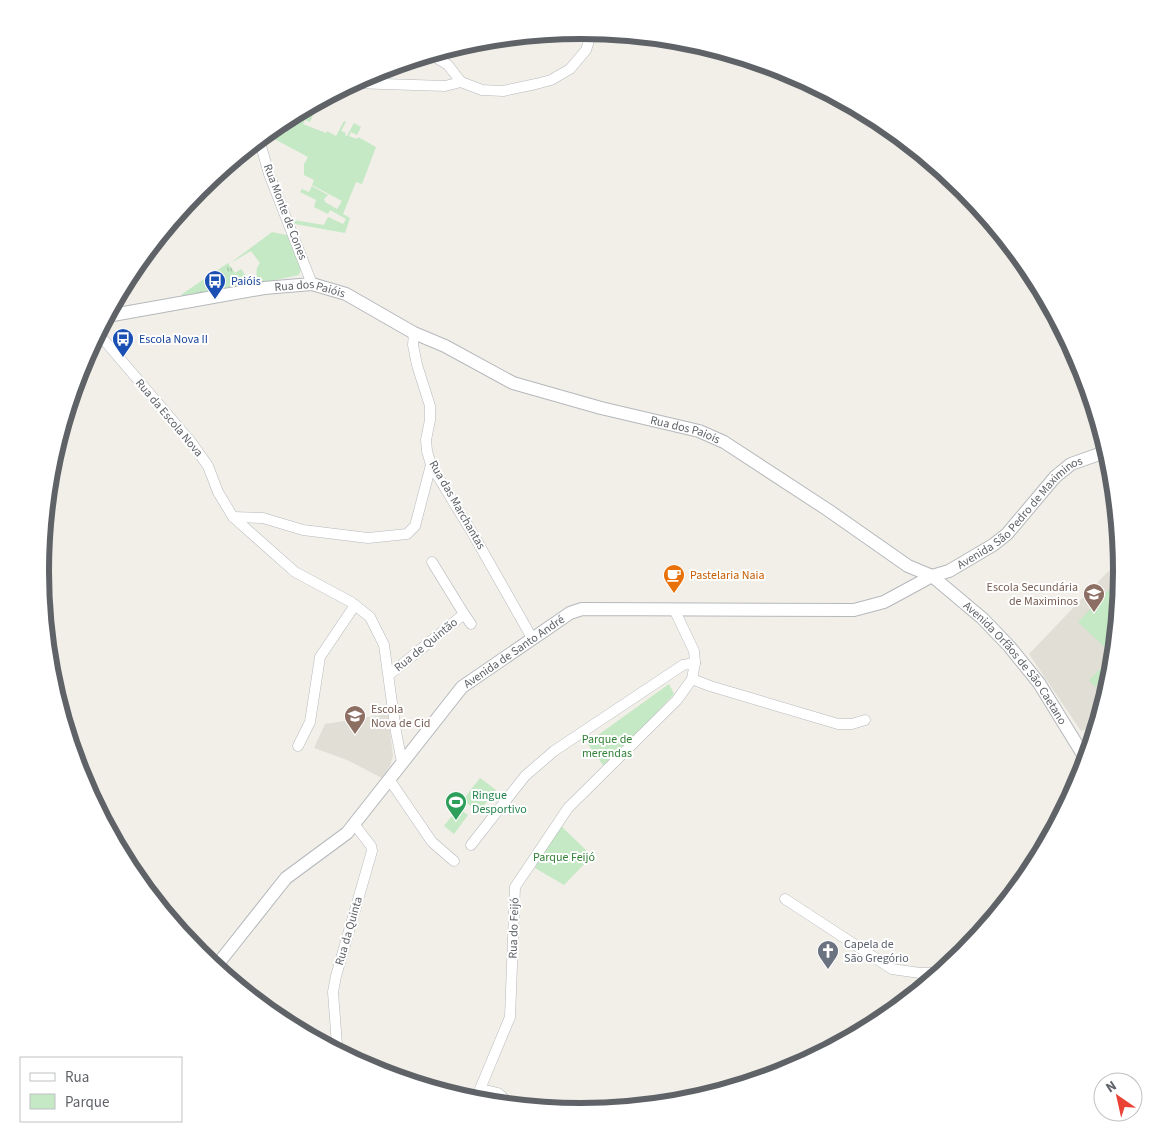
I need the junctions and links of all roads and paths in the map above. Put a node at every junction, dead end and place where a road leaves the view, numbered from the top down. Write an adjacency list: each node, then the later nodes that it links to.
1 (589, 39): 3 (street)
2 (438, 59): 3 (street)
3 (461, 82): 4 (street)
4 (368, 84)
5 (261, 146): 6 (street, Rua Monte de Cones)
6 (312, 284): 7 (street, Rua dos Paióis); 8 (street, Rua dos Paióis)
7 (116, 314)
8 (414, 333): 11 (street, Rua das Marchantas); 14 (street, Rua dos Paiois)
9 (103, 339): 12 (street, Rua da Escola Nova)
10 (1101, 454): 14 (street, Avenida São Pedro de Maximinos)
11 (432, 465): 12 (street); 19 (street, Rua das Marchantas)
12 (233, 517): 15 (street, Rua da Escola Nova)
13 (432, 562): 17 (street, Rua de Quintão)
14 (932, 576): 16 (street, Avenida de Santo André); 25 (street, Avenida Orfãos de São Caetano)
15 (355, 605): 21 (street, Rua da Escola Nova); 24 (street)
16 (674, 609): 19 (street, Avenida de Santo André); 20 (street, Rua do Feijó)
17 (464, 614): 18 (street, Rua de Quintão); 21 (street, Rua de Quintão)
18 (471, 624)
19 (532, 638): 26 (street, Avenida de Santo André)
20 (695, 664): 22 (street, Rua do Feijó); 29 (street)
21 (389, 675): 26 (street, Rua da Escola Nova)
22 (692, 679): 23 (street); 35 (street, Rua do Feijó)
23 (865, 720)
24 (298, 746)
25 (1081, 753)
26 (402, 762): 27 (street, Avenida de Santo André)
27 (389, 779): 28 (street, Avenida de Santo André); 30 (street)
28 (354, 824): 32 (street, Avenida de Santo André); 34 (street, Rua da Quinta)
29 (471, 845)
30 (454, 861)
31 (785, 899): 33 (street)
32 (220, 961)
33 (930, 973)
34 (337, 1043)
35 (481, 1089): 36 (street, Rua do Feijó); 37 (street)
36 (479, 1093)
37 (503, 1097)

